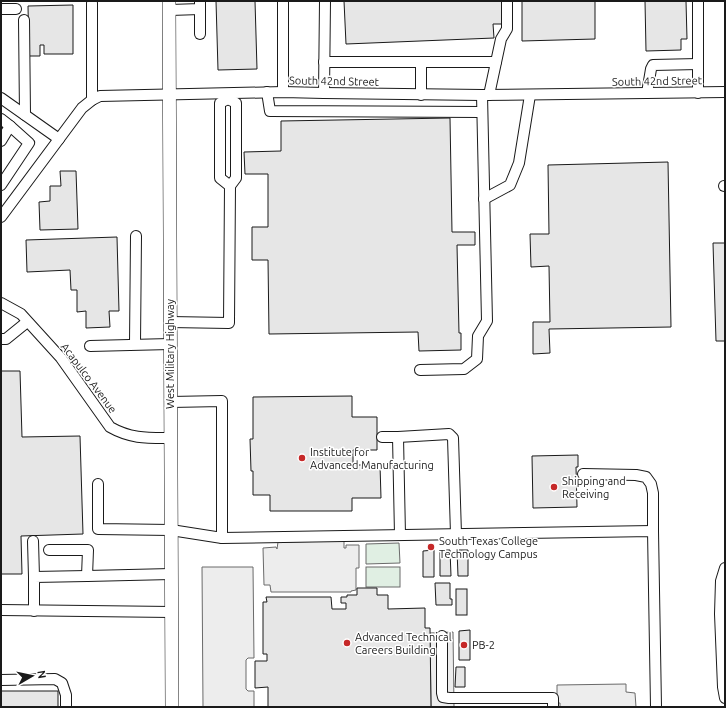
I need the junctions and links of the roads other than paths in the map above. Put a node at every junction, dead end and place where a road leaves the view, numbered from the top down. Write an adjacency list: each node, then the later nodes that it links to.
1 (283, 1): 17 (street)
2 (324, 1): 12 (street)
3 (507, 1): 14 (street)
4 (698, 1): 15 (street)
5 (92, 3): 29 (street)
6 (200, 5): 7 (street); 11 (street)
7 (169, 6): 24 (main road, West Military Highway)
8 (1, 9): 9 (street)
9 (16, 9)
10 (24, 20): 32 (street)
11 (200, 34)
12 (324, 62): 13 (street); 19 (street)
13 (421, 62): 14 (street); 23 (street)
14 (496, 62): 25 (street)
15 (698, 64): 20 (street); 21 (street)
16 (267, 92): 17 (street, South 42nd Street); 27 (street, South 42nd Street); 30 (street)
17 (283, 92): 19 (street, South 42nd Street)
18 (725, 92): 21 (street, South 42nd Street)
19 (324, 93): 22 (street, South 42nd Street)
20 (647, 93): 21 (street, South 42nd Street); 26 (street, South 42nd Street)
21 (698, 93)
22 (402, 94): 23 (street, South 42nd Street); 30 (street)
23 (421, 94): 25 (street, South 42nd Street)
24 (170, 95): 27 (street, South 42nd Street); 29 (street, South 42nd Street); 44 (main road, West Military Highway)
25 (485, 95): 26 (street, South 42nd Street); 31 (street)
26 (530, 95): 39 (street)
27 (228, 96): 38 (street); 38 (street)
28 (1, 98): 32 (street)
29 (92, 100): 35 (street)
30 (403, 112): 31 (street)
31 (482, 112): 39 (street)
32 (25, 115): 35 (street)
33 (1, 119): 34 (street)
34 (10, 126): 36 (street); 37 (street)
35 (59, 139): 40 (street)
36 (1, 141)
37 (1, 185)
38 (230, 186): 44 (street)
39 (484, 199): 49 (street)
40 (1, 217)
41 (136, 236): 46 (street)
42 (1, 302): 43 (street, Acapulco Avenue)
43 (28, 322): 45 (street); 53 (street, Acapulco Avenue)
44 (170, 322): 47 (main road, West Military Highway)
45 (1, 339)
46 (135, 344): 47 (street); 48 (street)
47 (170, 344): 50 (main road, West Military Highway)
48 (90, 346)
49 (420, 370)
50 (171, 402): 53 (main road, West Military Highway); 60 (street)
51 (382, 437): 52 (street)
52 (398, 437): 58 (street); 59 (street)
53 (171, 438): 56 (main road, West Military Highway)
54 (583, 474): 57 (street)
55 (98, 484): 56 (street)
56 (171, 530): 60 (street); 64 (main road, West Military Highway)
57 (653, 531): 58 (street); 77 (street)
58 (456, 534): 59 (street)
59 (400, 535): 60 (street)
60 (222, 538)
61 (33, 541): 66 (street)
62 (49, 550): 65 (street)
63 (725, 568): 72 (street)
64 (172, 574): 65 (street); 69 (main road, West Military Highway)
65 (87, 576): 66 (street)
66 (34, 577): 68 (street)
67 (1, 610): 68 (street)
68 (34, 611): 69 (street)
69 (172, 612): 75 (main road, West Military Highway)
70 (442, 636): 73 (street)
71 (1, 680): 74 (street)
72 (725, 698)
73 (491, 703): 76 (street)
74 (66, 707)
75 (172, 707)
76 (553, 707)
77 (656, 707)

